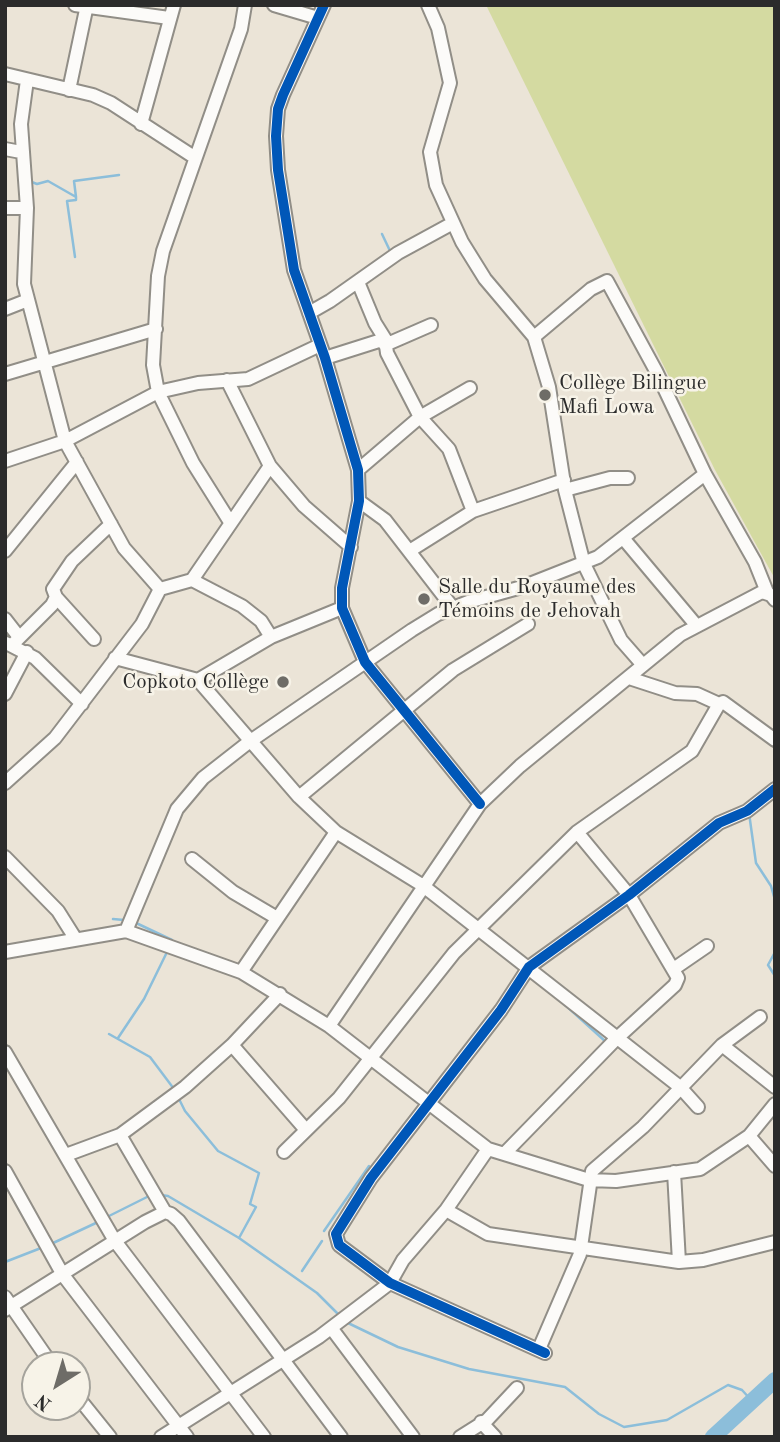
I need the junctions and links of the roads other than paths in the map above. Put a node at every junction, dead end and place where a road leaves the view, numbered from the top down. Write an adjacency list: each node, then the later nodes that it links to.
1 (174, 5): 7 (street)
2 (245, 5): 15 (street)
3 (274, 5): 8 (street)
4 (324, 5): 8 (street)
5 (428, 5): 18 (street)
6 (83, 6): 7 (street); 11 (street)
7 (169, 18): 12 (street)
8 (318, 18): 22 (street)
9 (5, 74): 10 (street)
10 (27, 80): 11 (street); 14 (street)
11 (69, 90): 12 (street)
12 (141, 124): 15 (street)
13 (5, 149): 14 (street)
14 (21, 152): 17 (street)
15 (194, 157): 24 (street)
16 (5, 208): 17 (street)
17 (27, 208): 20 (street)
18 (453, 223): 19 (street); 25 (street)
19 (358, 282): 22 (street); 26 (street)
20 (28, 300): 21 (street); 29 (street)
21 (5, 309)
22 (309, 313): 27 (street)
23 (431, 326): 26 (street)
24 (156, 329): 29 (street); 33 (street)
25 (534, 337): 40 (street); 42 (street)
26 (385, 342): 28 (street); 34 (street)
27 (320, 345): 28 (street); 31 (street)
28 (325, 358): 39 (street)
29 (44, 360): 30 (street); 35 (street)
30 (5, 374)
31 (227, 380): 33 (street); 38 (street)
32 (471, 388): 34 (street)
33 (158, 392): 35 (street); 45 (street)
34 (420, 417): 39 (street); 44 (street)
35 (65, 441): 36 (street); 37 (street)
36 (5, 461)
37 (77, 462): 46 (street); 50 (street)
38 (270, 466): 45 (street); 48 (street)
39 (358, 470): 43 (street)
40 (705, 474): 47 (street); 54 (street)
41 (628, 478): 42 (street)
42 (564, 485): 44 (street); 51 (street)
43 (359, 501): 48 (street); 49 (street)
44 (473, 511): 49 (street)
45 (230, 522): 52 (street)
46 (111, 524): 53 (street); 55 (street)
47 (624, 538): 51 (street); 60 (street)
48 (351, 547): 56 (street)
49 (411, 550): 57 (street)
50 (5, 551)
51 (584, 564): 57 (street); 67 (street)
52 (192, 580): 53 (street); 61 (street)
53 (160, 589): 65 (street)
54 (771, 596): 60 (street)
55 (56, 597): 62 (street); 63 (street)
56 (342, 608): 61 (street); 66 (street)
57 (453, 608): 66 (street)
58 (5, 618): 63 (street)
59 (528, 624): 73 (street)
60 (696, 625): 67 (street)
61 (271, 637): 69 (street)
62 (94, 639)
63 (12, 642): 64 (street)
64 (27, 652): 70 (street); 71 (street)
65 (115, 658): 69 (street); 71 (street)
66 (365, 662): 73 (street); 75 (street)
67 (642, 664): 68 (street)
68 (629, 678): 72 (street); 79 (street)
69 (198, 680): 75 (street)
70 (5, 694)
71 (82, 704): 76 (street)
72 (719, 704): 74 (street); 81 (street)
73 (402, 711): 78 (street); 79 (street)
74 (775, 740)
75 (249, 742): 78 (street); 88 (street)
76 (5, 783)
77 (775, 789): 85 (street)
78 (299, 797): 80 (street)
79 (480, 804): 84 (street)
80 (336, 832): 84 (street); 86 (street)
81 (577, 832): 85 (street); 87 (street)
82 (5, 857): 89 (street)
83 (192, 859): 86 (street)
84 (422, 885): 87 (street); 97 (street)
85 (629, 895): 92 (street); 93 (street)
86 (277, 918): 94 (street)
87 (479, 929): 92 (street); 102 (street)
88 (126, 931): 89 (street); 94 (street)
89 (75, 938): 91 (street)
90 (706, 946): 93 (street)
91 (5, 952)
92 (529, 967): 98 (street); 106 (street)
93 (675, 968): 98 (street)
94 (241, 972): 95 (street)
95 (280, 993): 97 (street); 99 (street)
96 (760, 1017): 100 (street)
97 (329, 1027): 102 (street)
98 (616, 1039): 103 (street); 113 (street)
99 (232, 1045): 108 (street); 109 (street)
100 (722, 1045): 103 (street); 104 (street)
101 (5, 1052): 114 (street)
102 (371, 1059): 106 (street); 108 (street)
103 (680, 1087): 107 (street); 118 (street)
104 (775, 1087)
105 (775, 1104): 110 (street)
106 (430, 1105): 111 (street); 126 (street)
107 (698, 1107)
108 (306, 1130): 112 (street)
109 (120, 1135): 114 (street); 120 (street)
110 (748, 1136): 115 (street); 117 (street)
111 (488, 1149): 113 (street); 119 (street)
112 (284, 1152)
113 (506, 1152): 118 (street)
114 (66, 1154): 121 (street)
115 (775, 1166)
116 (5, 1171): 125 (street)
117 (674, 1172): 118 (street); 124 (street)
118 (589, 1180): 123 (street)
119 (446, 1210): 123 (street); 126 (street)
120 (164, 1212): 121 (street); 130 (street)
121 (115, 1241): 125 (street); 132 (street)
122 (775, 1242): 124 (street)
123 (581, 1248): 124 (street); 126 (street)
124 (678, 1262)
125 (63, 1275): 127 (street); 135 (street)
126 (390, 1283): 128 (street)
127 (7, 1305): 129 (street)
128 (342, 1320): 130 (street); 141 (street)
129 (42, 1351)
130 (281, 1360): 132 (street); 140 (street)
131 (517, 1388): 134 (street)
132 (230, 1393): 135 (street); 139 (street)
133 (91, 1413): 136 (street)
134 (481, 1422): 142 (street); 143 (street)
135 (178, 1426): 137 (street); 138 (street)
136 (110, 1437)
137 (161, 1437)
138 (187, 1437)
139 (264, 1437)
140 (341, 1437)
141 (414, 1437)
142 (460, 1437)
143 (495, 1437)

